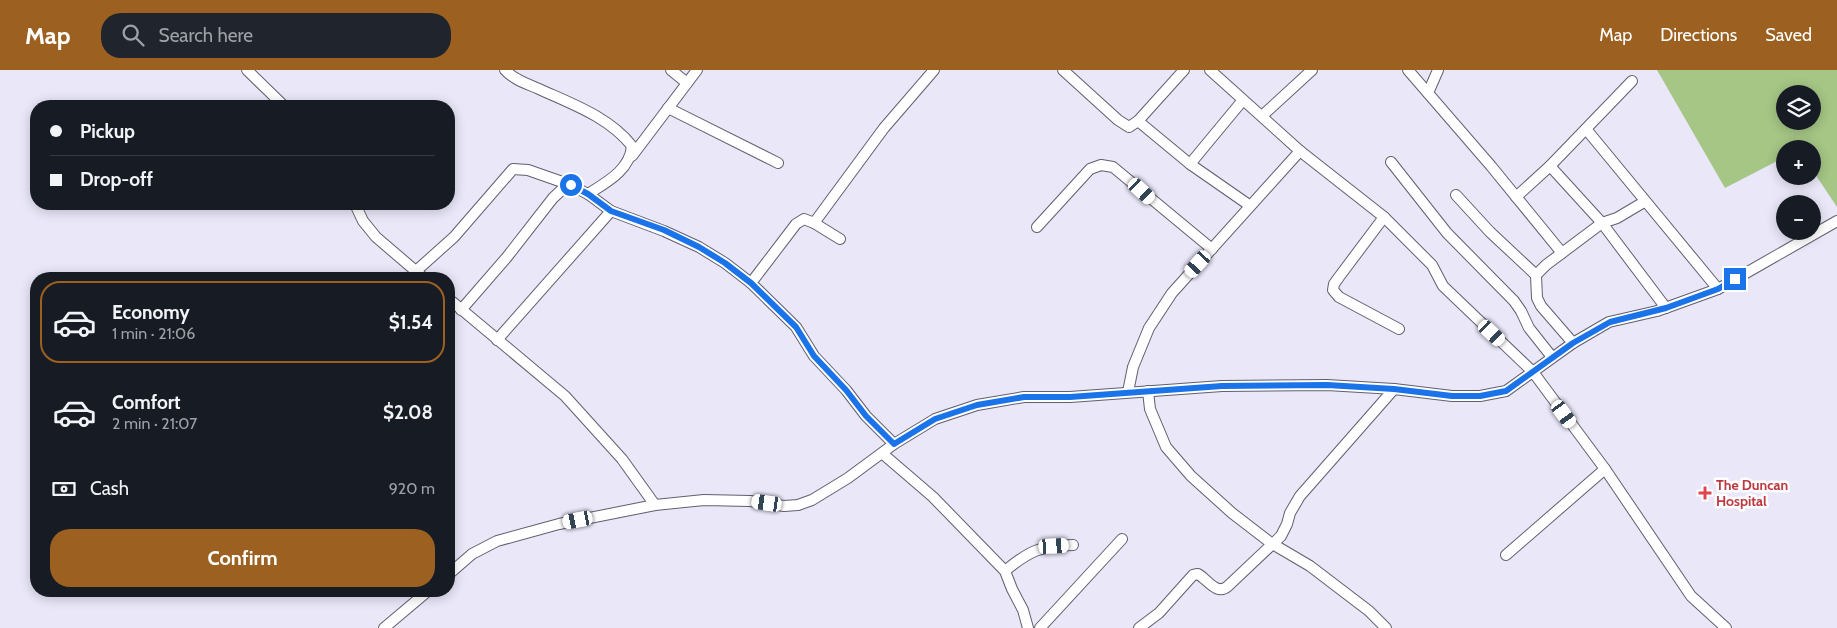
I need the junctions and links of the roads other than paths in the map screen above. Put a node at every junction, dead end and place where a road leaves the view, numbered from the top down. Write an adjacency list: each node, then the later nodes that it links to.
1 (247, 70): 15 (street)
2 (506, 70): 22 (street)
3 (671, 70): 13 (street)
4 (697, 70): 13 (street)
5 (934, 70): 37 (street)
6 (1063, 70): 19 (street)
7 (1184, 70): 19 (street)
8 (1210, 70): 16 (street)
9 (1312, 70): 18 (street)
10 (1408, 70): 14 (street)
11 (1438, 70): 14 (street)
12 (1632, 81): 20 (street)
13 (687, 83): 17 (street)
14 (1428, 93): 30 (street)
15 (278, 100)
16 (1244, 100): 18 (street); 25 (street)
17 (668, 108): 22 (street); 24 (street)
18 (1262, 116): 21 (street)
19 (1138, 120): 25 (street)
20 (1586, 129): 26 (street); 31 (street)
21 (1300, 151): 32 (street); 35 (street)
22 (631, 156): 28 (street)
23 (1391, 162): 53 (street)
24 (778, 164)
25 (1190, 164): 32 (street)
26 (1550, 166): 30 (street); 38 (street)
27 (568, 184): 28 (street); 43 (street); 49 (street)
28 (588, 194): 34 (street)
29 (1456, 195): 44 (street)
30 (1516, 197): 42 (street)
31 (1644, 202): 38 (street); 46 (street)
32 (1249, 205): 41 (street)
33 (358, 210): 43 (street)
34 (611, 211): 45 (street); 51 (street)
35 (1384, 217): 50 (street); 54 (street)
36 (1837, 222): 46 (street)
37 (814, 223): 40 (street); 45 (street)
38 (1602, 223): 42 (street); 48 (street)
39 (1037, 226): 41 (street)
40 (840, 239)
41 (1212, 249): 57 (street)
42 (1562, 253): 44 (street)
43 (416, 271)
44 (1536, 275): 52 (street)
45 (751, 283): 58 (street)
46 (1718, 289): 48 (street)
47 (455, 304): 49 (street)
48 (1666, 308): 52 (street)
49 (461, 310): 51 (street)
50 (1399, 330)
51 (497, 340): 61 (street)
52 (1573, 343): 53 (street)
53 (1552, 357): 54 (street)
54 (1533, 372): 55 (street); 60 (street)
55 (1394, 389): 56 (street); 63 (street)
56 (1148, 391): 57 (street); 63 (street)
57 (1128, 392): 58 (street)
58 (894, 444): 59 (street)
59 (883, 454): 61 (street); 67 (street)
60 (1605, 469): 65 (street); 74 (street)
61 (655, 505): 66 (street)
62 (1122, 539): 71 (street)
63 (1271, 544): 72 (street); 73 (street)
64 (1073, 545): 67 (street)
65 (1506, 554)
66 (455, 569)
67 (1006, 571): 70 (street)
68 (421, 597): 69 (street)
69 (384, 628)
70 (1028, 628)
71 (1040, 628)
72 (1138, 628)
73 (1386, 628)
74 (1726, 628)

